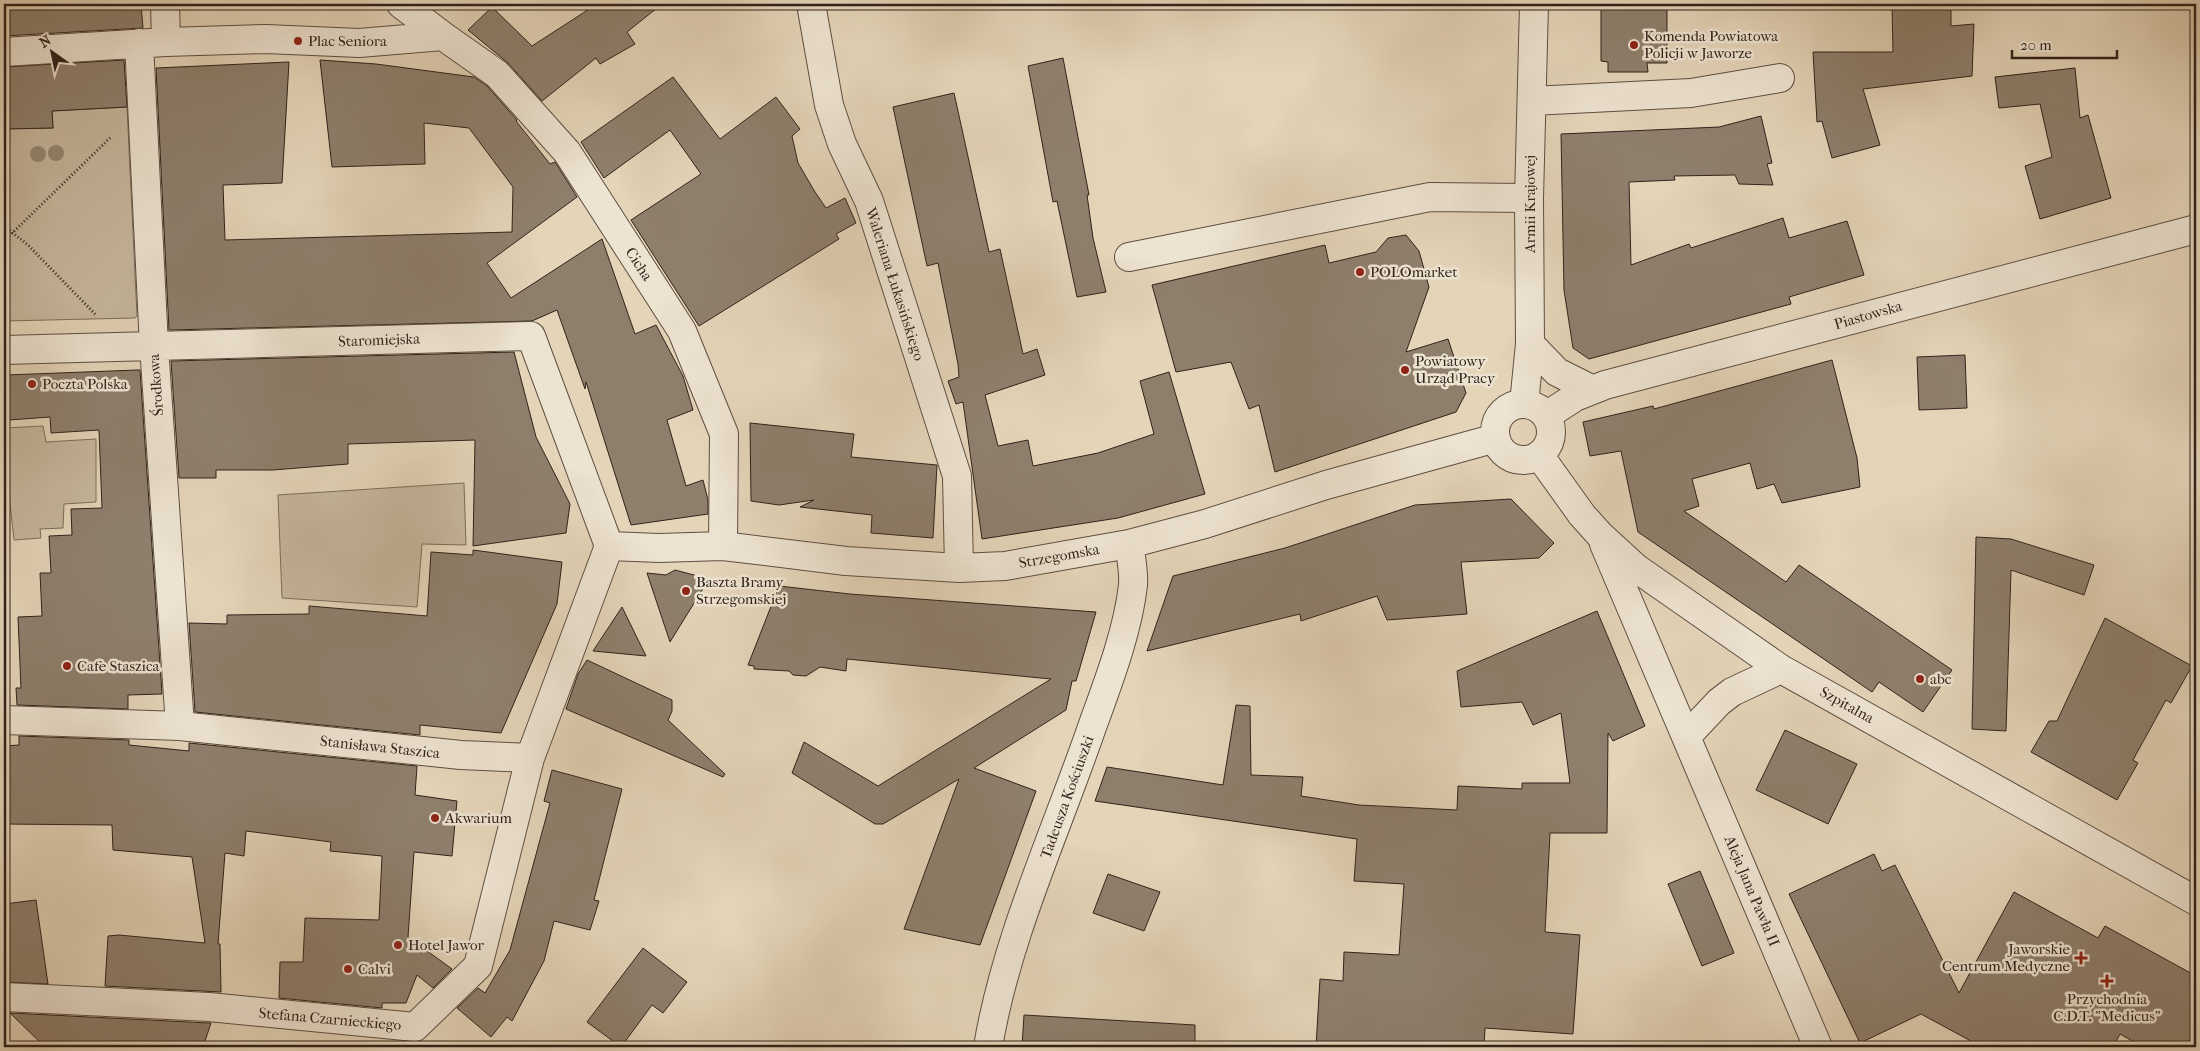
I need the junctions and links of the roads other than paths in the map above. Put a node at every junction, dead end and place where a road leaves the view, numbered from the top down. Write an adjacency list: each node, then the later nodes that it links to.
1 (165, 4): 6 (street)
2 (401, 4): 5 (street)
3 (811, 4): 25 (street, Waleriana Łukasińskiego)
4 (1534, 4): 10 (street, Armii Krajowej)
5 (443, 36): 6 (street); 24 (street, Cicha)
6 (166, 42): 7 (street)
7 (139, 43): 8 (street); 15 (street, Środkowa)
8 (4, 52)
9 (1780, 78): 10 (street)
10 (1532, 101): 11 (street, Armii Krajowej)
11 (1529, 198): 13 (street); 14 (street, Armii Krajowej)
12 (2196, 229): 17 (street, Piastowska)
13 (1129, 257)
14 (1530, 344): 17 (street); 18 (street, Armii Krajowej)
15 (154, 346): 16 (street, Staromiejska); 23 (street, Staromiejska); 28 (street, Środkowa)
16 (4, 350)
17 (1591, 389): 18 (street, Piastowska)
18 (1535, 410): 19 (street); 20 (street)
19 (1496, 438): 20 (street); 22 (street, Strzegomska)
20 (1539, 455): 21 (street, Szpitalna)
21 (1600, 536): 26 (street, Szpitalna); 29 (street, Aleja Jana Pawła II)
22 (1129, 544): 25 (street, Strzegomska); 33 (street, Tadeusza Kościuszki)
23 (609, 546): 24 (street, Strzegomska); 30 (street)
24 (723, 546): 25 (street, Strzegomska)
25 (959, 568)
26 (1782, 669): 29 (street); 31 (street, Szpitalna)
27 (4, 720): 28 (street, Stanisława Staszica)
28 (180, 726): 30 (street, Stanisława Staszica)
29 (1687, 736): 34 (street, Aleja Jana Pawła II)
30 (530, 758): 32 (street, Stefana Czarnieckiego)
31 (2196, 901)
32 (4, 997)
33 (988, 1047)
34 (1818, 1047)

